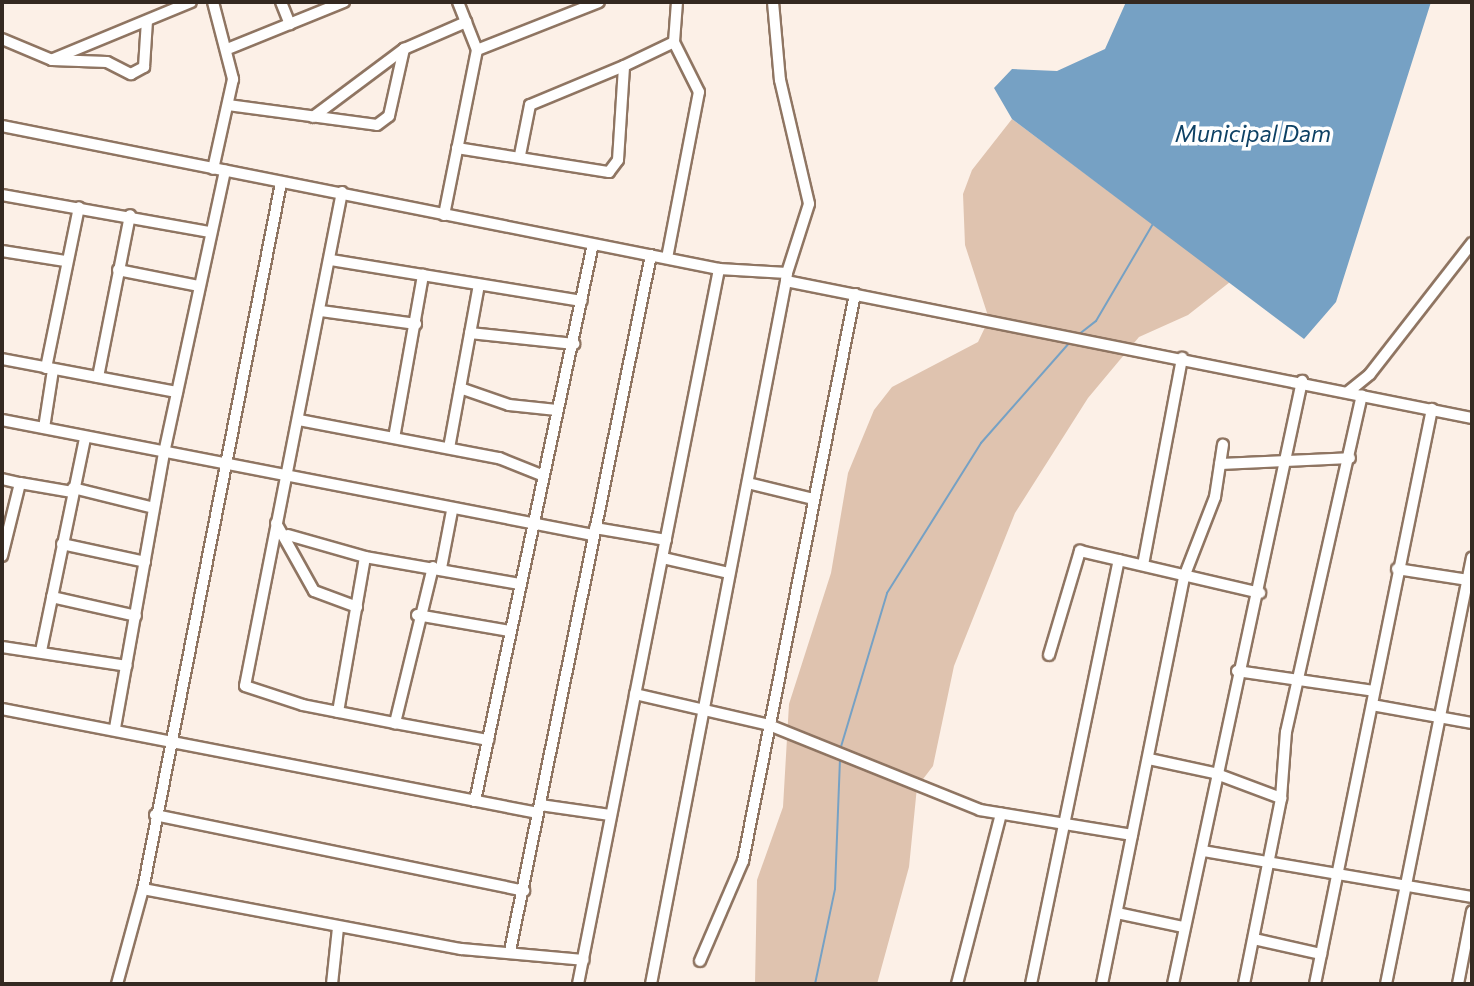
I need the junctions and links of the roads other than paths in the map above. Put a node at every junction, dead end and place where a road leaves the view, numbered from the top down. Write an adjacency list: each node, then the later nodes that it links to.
1 (191, 2): 9 (street)
2 (213, 2): 14 (street)
3 (281, 2): 11 (street)
4 (344, 2): 11 (street)
5 (458, 2): 10 (street)
6 (599, 2): 16 (street)
7 (677, 2): 13 (street)
8 (773, 2): 43 (street)
9 (147, 21): 17 (street); 17 (street)
10 (466, 22): 15 (street); 16 (street)
11 (290, 24): 14 (street)
12 (2, 39): 17 (street)
13 (674, 42): 18 (street); 37 (street)
14 (230, 48): 19 (street)
15 (404, 49): 20 (street); 20 (street)
16 (477, 50): 22 (street)
17 (52, 60)
18 (624, 66): 23 (street); 23 (street)
19 (228, 105): 20 (street); 24 (street)
20 (313, 117)
21 (2, 127): 24 (street)
22 (457, 148): 23 (street); 31 (street)
23 (520, 155)
24 (214, 169): 25 (street)
25 (225, 171): 26 (street); 32 (street)
26 (281, 183): 27 (street); 75 (street)
27 (342, 192): 31 (street); 38 (street)
28 (2, 195): 29 (street)
29 (79, 207): 30 (street); 39 (street)
30 (130, 215): 32 (street); 41 (street)
31 (444, 215): 34 (street)
32 (209, 232): 45 (street)
33 (1472, 243): 58 (street)
34 (593, 244): 36 (street); 47 (street)
35 (2, 251): 39 (street)
36 (650, 255): 37 (street); 87 (street)
37 (667, 258): 40 (street)
38 (331, 260): 42 (street); 48 (street)
39 (65, 261): 54 (street)
40 (719, 269): 43 (street); 90 (street)
41 (118, 270): 45 (street); 55 (street)
42 (423, 275): 44 (street); 49 (street)
43 (787, 277): 46 (street); 80 (street)
44 (479, 285): 47 (street); 50 (street)
45 (199, 286): 59 (street)
46 (855, 295): 52 (street); 82 (street)
47 (582, 301): 51 (street)
48 (321, 310): 49 (street); 65 (street)
49 (416, 324): 68 (street)
50 (470, 333): 51 (street); 57 (street)
51 (574, 344): 62 (street)
52 (1182, 358): 56 (street); 98 (street)
53 (2, 359): 54 (street)
54 (50, 369): 55 (street); 66 (street)
55 (98, 377): 59 (street)
56 (1302, 381): 58 (street); 73 (street)
57 (460, 388): 62 (street); 70 (street)
58 (1348, 392): 60 (street)
59 (177, 393): 71 (street)
60 (1362, 395): 61 (street); 72 (street)
61 (1432, 409): 63 (street); 100 (street)
62 (557, 410): 76 (street)
63 (1472, 418)
64 (2, 420): 66 (street)
65 (299, 420): 68 (street); 78 (street)
66 (44, 428): 67 (street)
67 (85, 438): 71 (street); 81 (street)
68 (394, 438): 70 (street)
69 (1223, 445): 74 (street)
70 (449, 448): 76 (street)
71 (164, 453): 75 (street); 83 (street)
72 (1350, 458): 73 (street); 116 (street)
73 (1288, 463): 74 (street); 105 (street)
74 (1220, 464): 102 (street)
75 (224, 466): 78 (street); 128 (street)
76 (544, 475): 86 (street)
77 (2, 479): 79 (street)
78 (286, 479): 84 (street); 85 (street)
79 (19, 483): 81 (street); 89 (street)
80 (748, 483): 82 (street); 101 (street)
81 (72, 490): 83 (street); 91 (street)
82 (813, 499): 126 (street)
83 (155, 508): 97 (street)
84 (452, 511): 86 (street); 99 (street)
85 (276, 523): 88 (street); 122 (street)
86 (531, 526): 87 (street); 104 (street)
87 (594, 531): 90 (street); 134 (street)
88 (288, 535): 93 (street); 107 (street)
89 (4, 538): 92 (street)
90 (666, 540): 94 (street)
91 (62, 544): 97 (street); 106 (street)
92 (2, 556)
93 (365, 557): 99 (street); 107 (street)
94 (663, 558): 101 (street); 118 (street)
95 (1472, 558): 103 (street)
96 (1119, 560): 98 (street); 113 (street); 138 (street)
97 (145, 562): 109 (street)
98 (1143, 565): 102 (street)
99 (437, 568): 104 (street); 108 (street)
100 (1397, 569): 103 (street); 117 (street)
101 (729, 573): 121 (street)
102 (1184, 577): 105 (street); 130 (street)
103 (1468, 580): 123 (street)
104 (520, 584): 110 (street)
105 (1259, 593): 115 (street)
106 (52, 597): 109 (street); 112 (street)
107 (357, 607): 122 (street)
108 (417, 615): 110 (street); 124 (street)
109 (136, 616): 114 (street)
110 (510, 631): 129 (street)
111 (2, 647): 112 (street)
112 (41, 651): 114 (street)
113 (1049, 654)
114 (127, 666): 127 (street)
115 (1237, 671): 116 (street); 131 (street)
116 (1301, 679): 117 (street); 132 (street)
117 (1374, 691): 119 (street)
118 (635, 694): 121 (street); 137 (street)
119 (1372, 705): 123 (street); 142 (street)
120 (2, 709): 127 (street)
121 (701, 709): 126 (street); 159 (street)
122 (338, 712): 124 (street)
123 (1441, 716): 125 (street); 143 (street)
124 (395, 723): 129 (street)
125 (1472, 723)
126 (769, 725): 135 (street); 155 (street)
127 (116, 729): 128 (street)
128 (169, 739): 133 (street); 136 (street)
129 (488, 740): 133 (street)
130 (1149, 759): 131 (street); 139 (street)
131 (1214, 773): 132 (street); 140 (street)
132 (1281, 798): 141 (street)
133 (475, 801): 134 (street)
134 (539, 809): 137 (street); 145 (street)
135 (1000, 814): 138 (street); 160 (street)
136 (155, 815): 144 (street); 145 (street)
137 (610, 815): 154 (street)
138 (1060, 825): 139 (street); 161 (street)
139 (1132, 835): 148 (street)
140 (1203, 851): 141 (street); 149 (street)
141 (1270, 863): 142 (street); 151 (street)
142 (1339, 873): 143 (street); 153 (street)
143 (1405, 886): 146 (street); 166 (street)
144 (143, 889): 150 (street); 156 (street)
145 (524, 891): 152 (street)
146 (1472, 897)
147 (1472, 911): 167 (street)
148 (1117, 913): 149 (street); 162 (street)
149 (1183, 927): 163 (street)
150 (338, 928): 152 (street); 157 (street)
151 (1254, 939): 153 (street); 164 (street)
152 (510, 951): 154 (street)
153 (1321, 954): 165 (street)
154 (584, 960): 158 (street)
155 (700, 961)
156 (117, 984)
157 (332, 984)
158 (578, 984)
159 (651, 984)
160 (957, 984)
161 (1031, 984)
162 (1102, 984)
163 (1173, 984)
164 (1244, 984)
165 (1315, 984)
166 (1386, 984)
167 (1458, 984)

